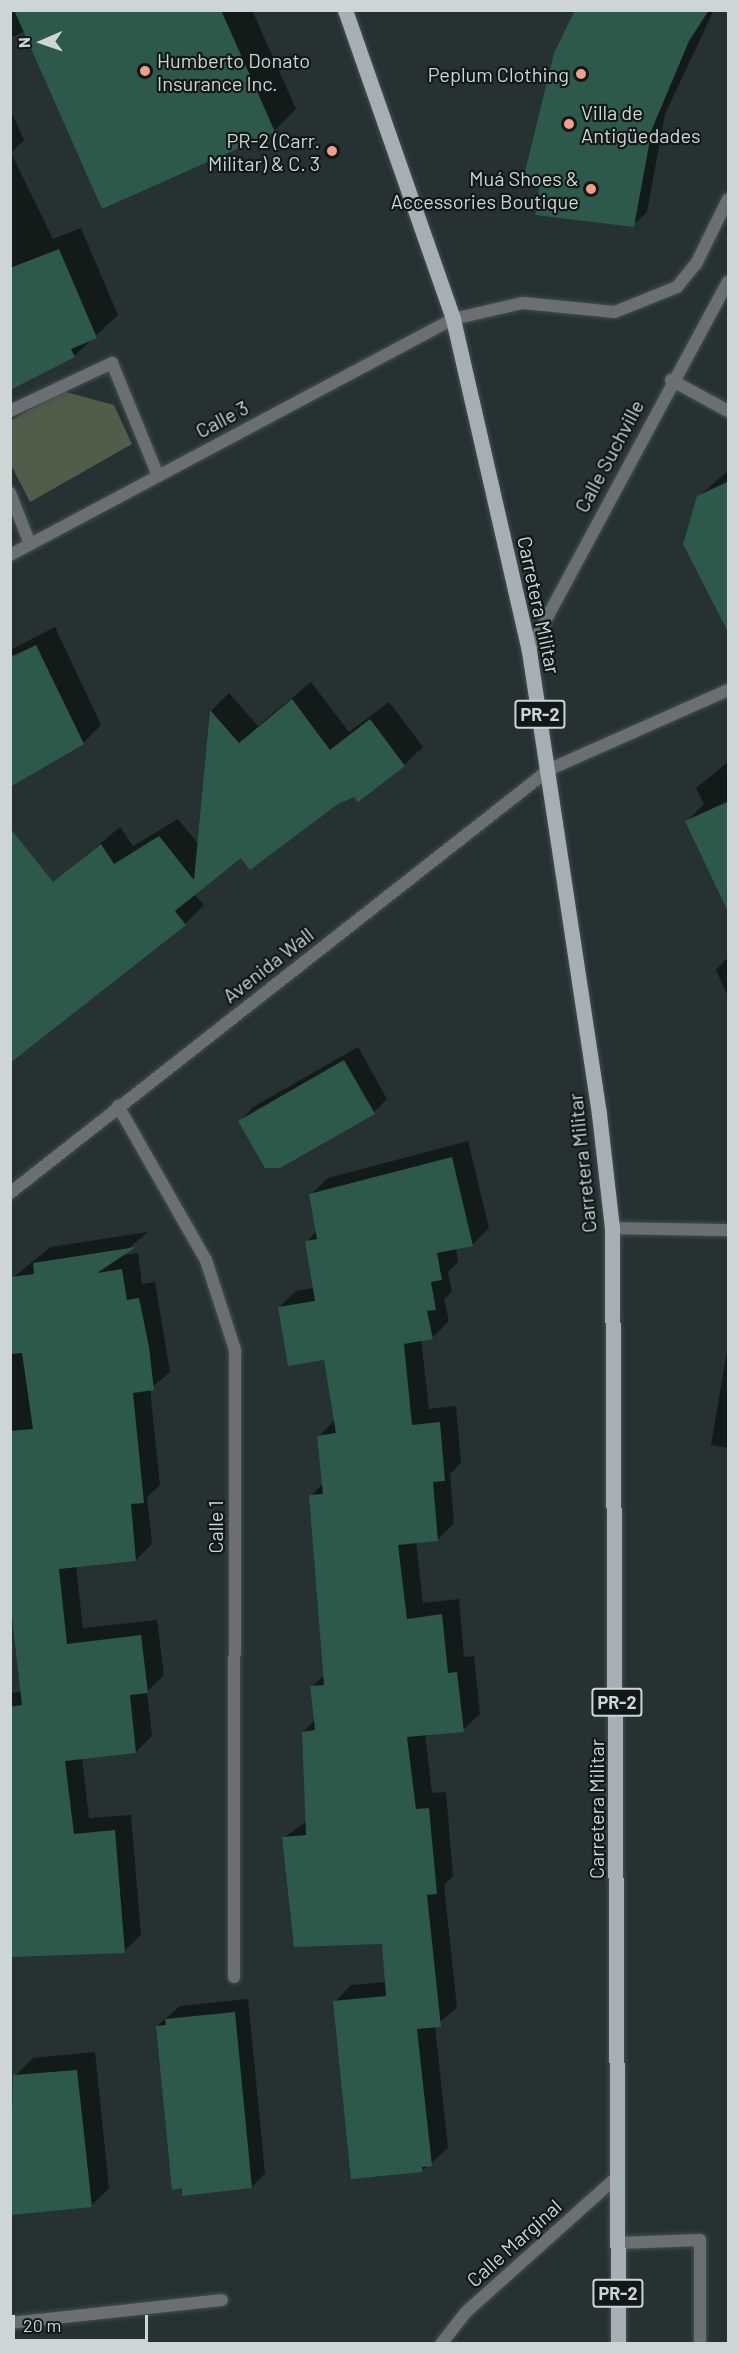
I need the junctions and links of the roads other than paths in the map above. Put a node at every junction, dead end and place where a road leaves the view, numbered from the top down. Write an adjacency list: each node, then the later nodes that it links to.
1 (345, 10): 4 (main road, Carretera Militar / PR-2)
2 (729, 199): 4 (street, Calle 3)
3 (729, 282): 5 (street, Calle Suchville)
4 (453, 319): 8 (street, Calle 3); 12 (main road, Carretera Militar / PR-2)
5 (671, 380): 7 (street); 12 (street, Calle Suchville)
6 (10, 411): 8 (street)
7 (729, 411)
8 (159, 476): 10 (street, Calle 3)
9 (10, 493): 10 (street)
10 (30, 544): 11 (street, Calle 3)
11 (10, 555)
12 (529, 651): 14 (main road, Carretera Militar / PR-2)
13 (729, 690): 14 (street, Avenida Wall)
14 (550, 769): 15 (street, Avenida Wall); 17 (main road, Carretera Militar / PR-2)
15 (118, 1106): 16 (street, Avenida Wall); 19 (street, Calle 1)
16 (10, 1193)
17 (612, 1228): 18 (street); 20 (main road, Carretera Militar / PR-2)
18 (729, 1230)
19 (234, 1977)
20 (618, 2176): 21 (main road, Carretera Militar / PR-2); 24 (street, Calle Marginal)
21 (618, 2243): 25 (main road, Carretera Militar / PR-2); 26 (street)
22 (222, 2300): 23 (street)
23 (10, 2323)
24 (441, 2343)
25 (618, 2343)
26 (700, 2343)

